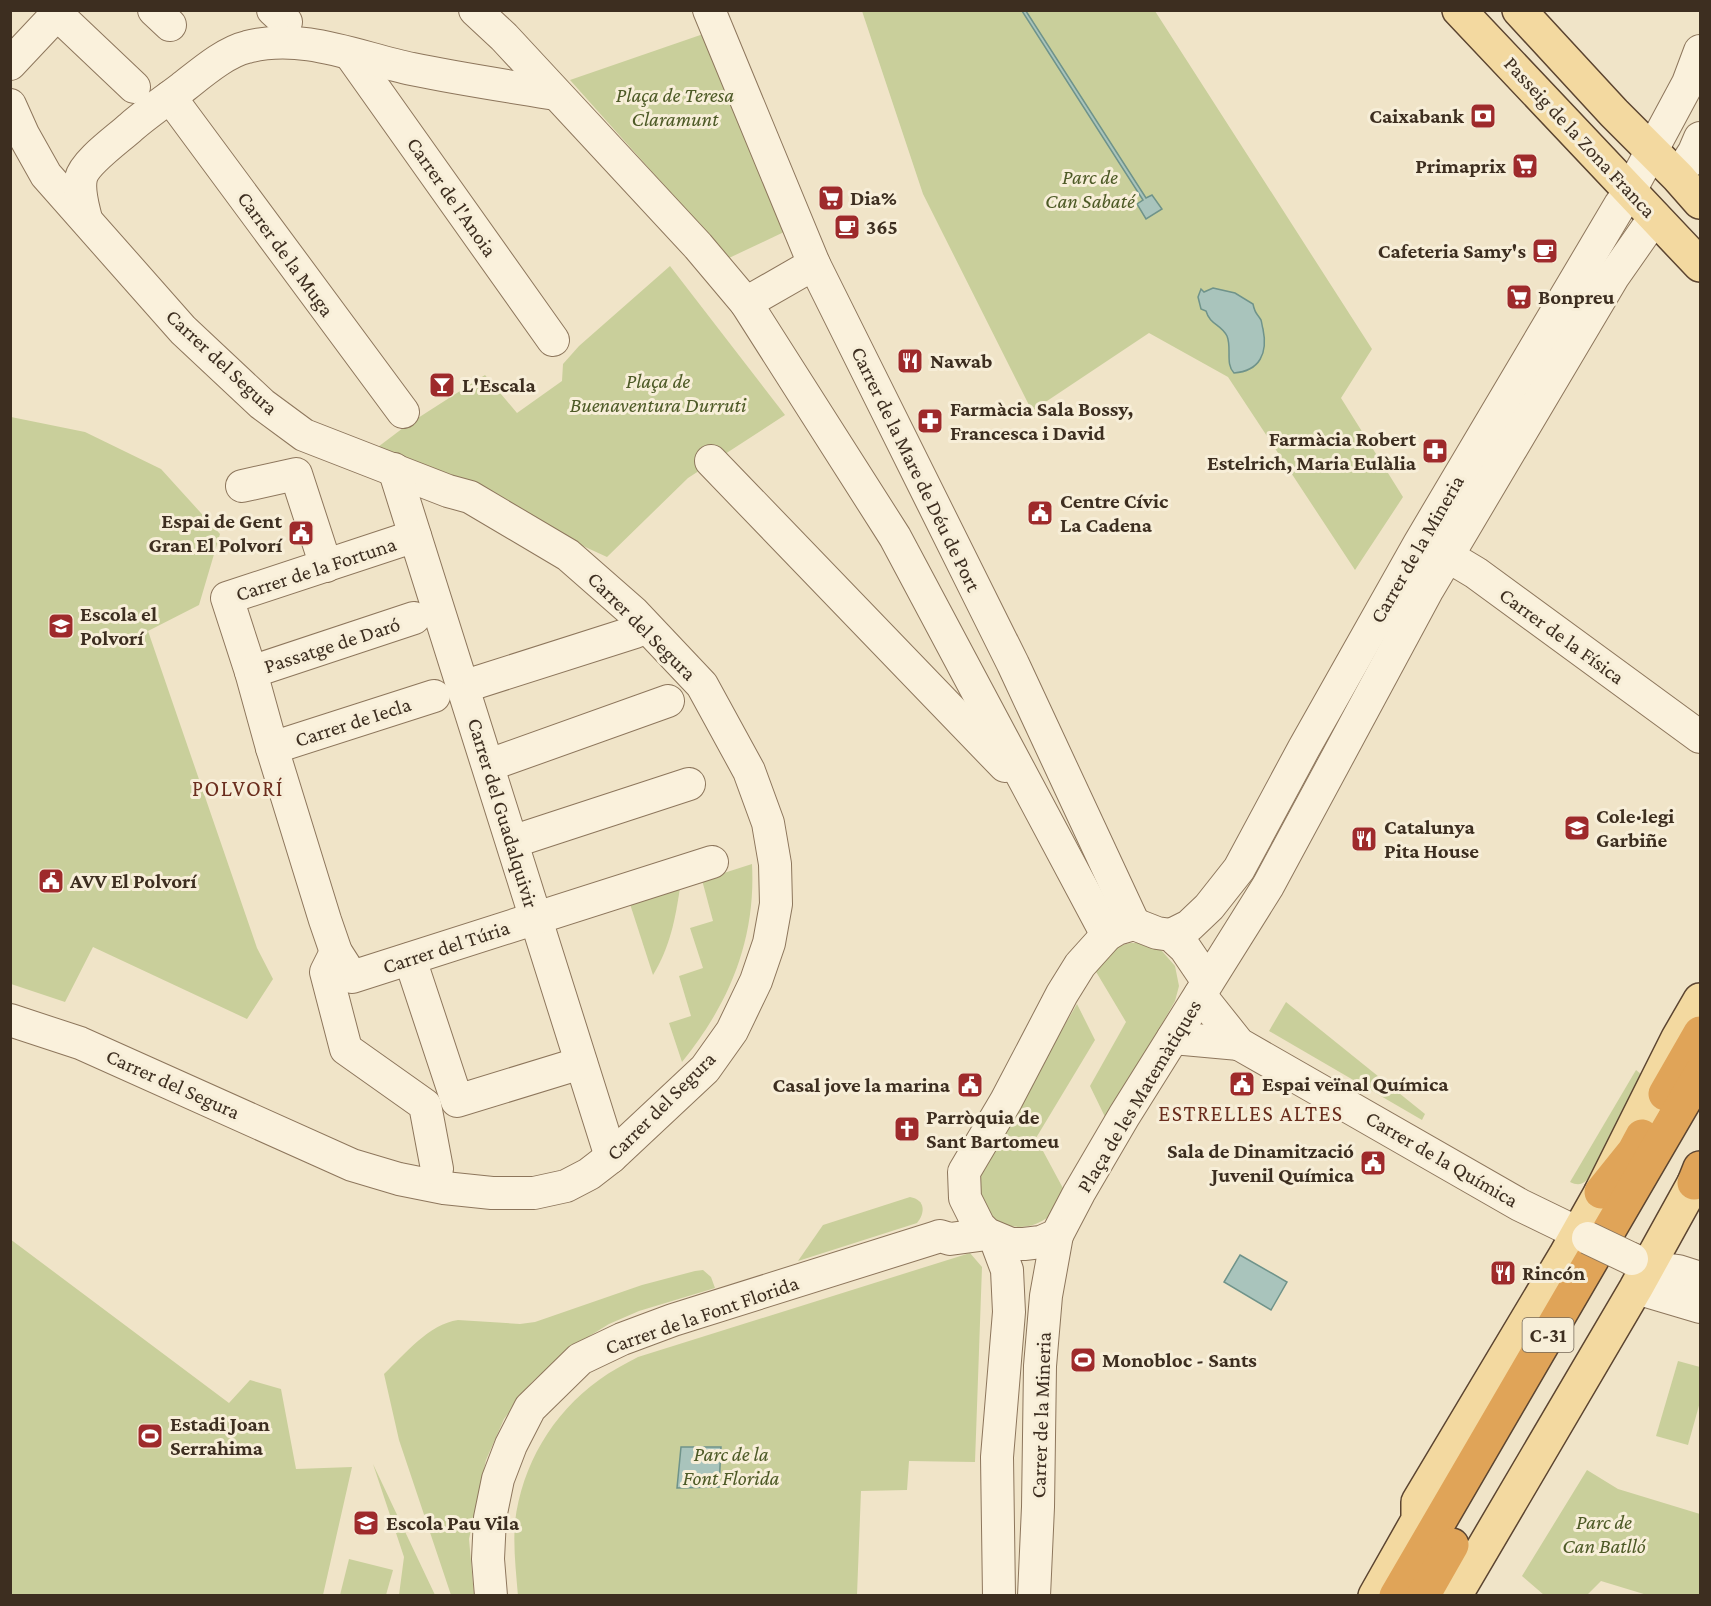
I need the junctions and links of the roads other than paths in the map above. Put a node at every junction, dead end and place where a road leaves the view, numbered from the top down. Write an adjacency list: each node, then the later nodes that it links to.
1 (475, 10): 9 (street)
2 (709, 10): 21 (street, Carrer de la Mare de Déu de Port)
3 (1459, 10): 17 (main road, Passeig de la Zona Franca)
4 (1519, 10): 13 (main road, Passeig de la Zona Franca)
5 (1701, 51): 13 (street, Carrer de la Mineria)
6 (350, 54): 9 (street); 10 (street); 24 (street, Carrer de l'Anoia)
7 (10, 64): 8 (street)
8 (134, 87)
9 (556, 94): 23 (street)
10 (170, 97): 15 (street); 25 (street, Carrer de la Muga)
11 (10, 105): 14 (street, Carrer del Segura)
12 (1701, 138): 16 (street)
13 (1651, 150): 16 (main road, Passeig de la Zona Franca); 17 (street, Carrer de la Mineria)
14 (36, 157): 15 (street); 20 (street, Carrer del Segura)
15 (85, 168): 20 (street)
16 (1678, 177): 18 (main road, Passeig de la Zona Franca); 19 (main road)
17 (1630, 191): 19 (main road, Passeig de la Zona Franca); 30 (street, Carrer de la Mineria)
18 (1701, 202)
19 (1655, 216): 22 (main road, Passeig de la Zona Franca); 31 (street, Carrer de la Mineria)
20 (86, 219): 27 (street, Carrer del Segura)
21 (814, 264): 23 (street); 47 (street, Carrer de la Mare de Déu de Port)
22 (1701, 265)
23 (746, 303): 43 (street)
24 (553, 340)
25 (403, 412)
26 (711, 461): 43 (street)
27 (394, 469): 29 (street, Carrer del Guadalquivir); 60 (street, Carrer del Segura)
28 (242, 486): 32 (street)
29 (415, 536): 32 (street, Carrer de la Fortuna); 46 (street, Carrer del Guadalquivir)
30 (1419, 544): 31 (street, Carrer de la Física); 48 (street, Carrer de la Mineria)
31 (1448, 557): 39 (street, Carrer de la Física); 51 (street, Carrer de la Mineria)
32 (326, 566): 35 (street, Carrer de la Fortuna)
33 (414, 618): 35 (street, Passatge de Daró)
34 (634, 632): 36 (street)
35 (251, 672): 40 (street, Carrer de la Fortuna)
36 (478, 682)
37 (434, 696): 40 (street, Carrer de Iecla)
38 (668, 701): 41 (street)
39 (1701, 737)
40 (272, 748): 50 (street, Carrer de la Fortuna)
41 (502, 760)
42 (689, 784): 44 (street)
43 (1030, 792): 47 (street)
44 (527, 837)
45 (712, 862): 46 (street, Carrer del Túria)
46 (536, 918): 49 (street, Carrer del Túria); 57 (street, Carrer del Guadalquivir)
47 (1120, 929): 48 (street); 64 (street)
48 (1171, 935): 51 (street, Plaça de les Matemàtiques)
49 (410, 959): 50 (street, Carrer del Túria); 57 (street)
50 (344, 965): 61 (street)
51 (1204, 989): 55 (street, Plaça de les Matemàtiques); 56 (street, Carrer de la Química)
52 (1701, 1000): 63 (main road)
53 (10, 1020): 60 (street, Carrer del Segura)
54 (1701, 1033): 63 (highway)
55 (1173, 1038): 56 (street, Carrer de la Química); 65 (street, Plaça de les Matemàtiques)
56 (1239, 1044): 68 (street, Carrer de la Química)
57 (581, 1063): 60 (street, Carrer del Guadalquivir)
58 (1701, 1074): 78 (highway, C-31)
59 (1701, 1119): 79 (highway, C-31)
60 (611, 1157)
61 (437, 1168)
62 (1698, 1175): 69 (main road)
63 (1601, 1192): 68 (main road)
64 (965, 1198): 66 (street); 67 (street)
65 (1057, 1235): 67 (street); 75 (street, Carrer de la Mineria)
66 (940, 1236): 67 (street, Carrer de la Font Florida); 73 (street, Carrer de la Font Florida)
67 (991, 1236): 74 (street, Carrer de la Mineria)
68 (1583, 1236): 69 (street, Carrer de la Química, bridge); 72 (main road)
69 (1639, 1271): 70 (street); 71 (street); 80 (main road)
70 (1701, 1278)
71 (1701, 1307)
72 (1418, 1502): 76 (street); 77 (main road)
73 (491, 1596)
74 (999, 1596)
75 (1034, 1596)
76 (1360, 1596)
77 (1375, 1596)
78 (1396, 1596)
79 (1423, 1596)
80 (1455, 1596)

